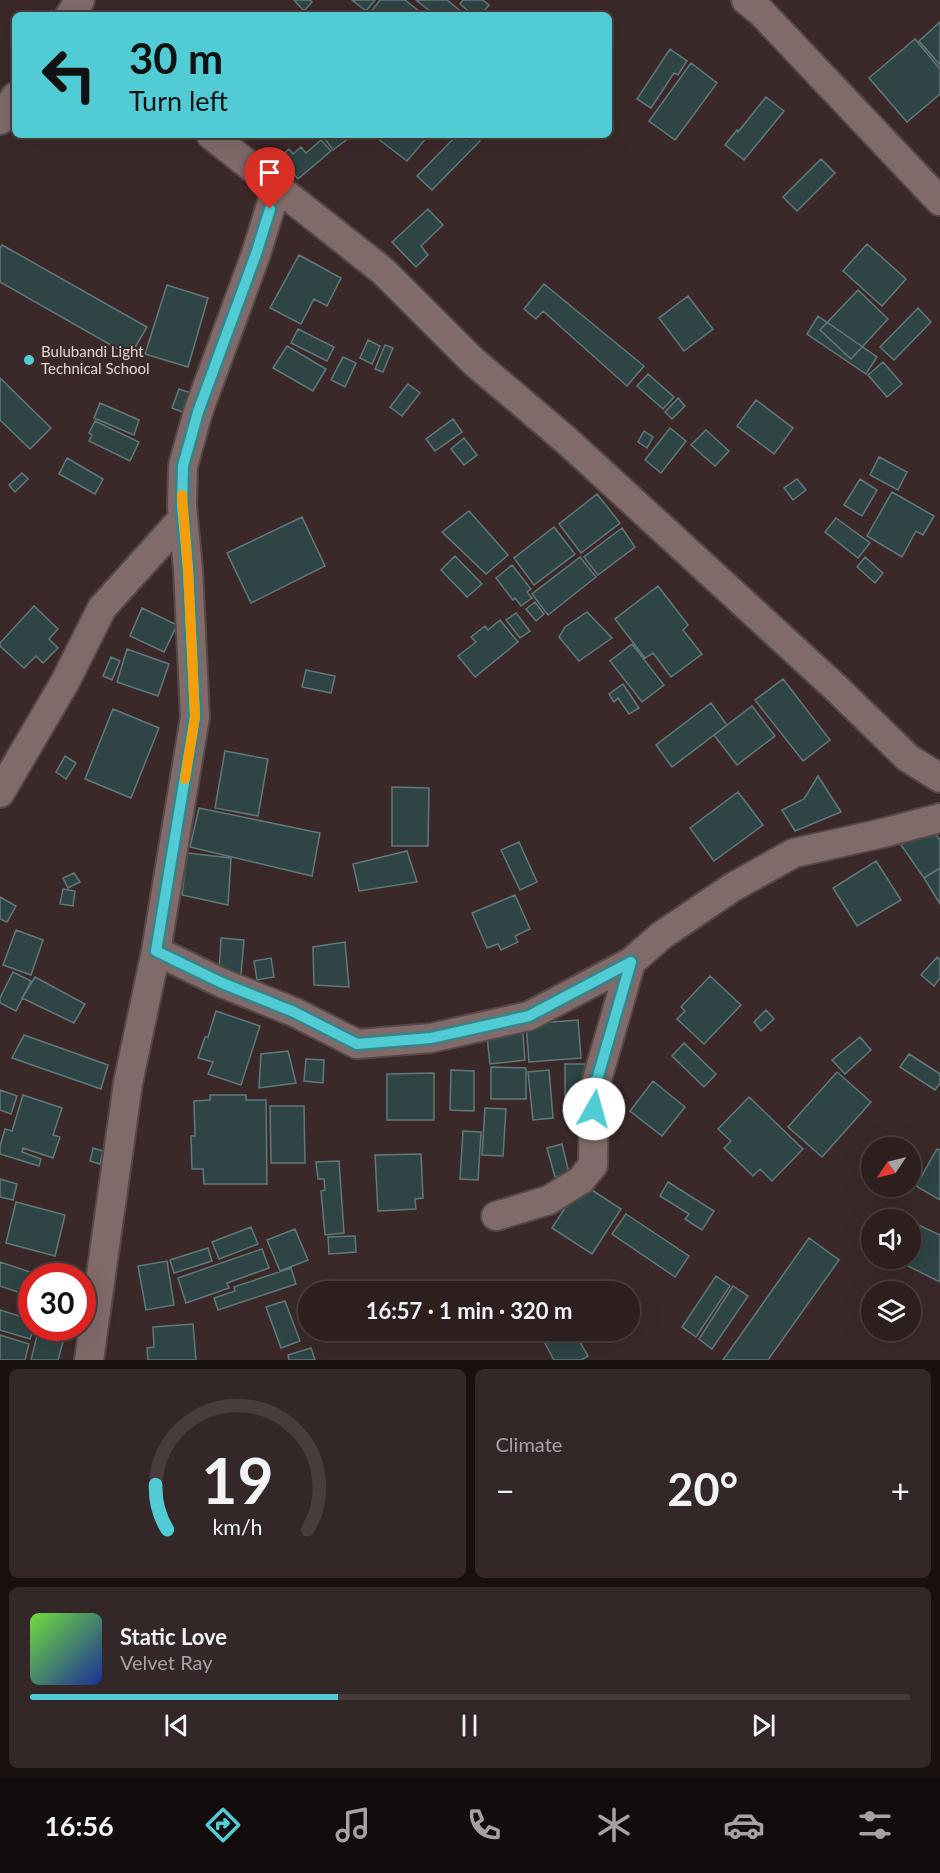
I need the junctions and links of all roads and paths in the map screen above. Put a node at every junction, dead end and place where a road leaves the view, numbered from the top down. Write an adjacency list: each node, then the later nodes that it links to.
1 (746, 0): 6 (street)
2 (12, 102): 3 (street)
3 (0, 120)
4 (215, 138): 5 (street)
5 (277, 186): 7 (street); 8 (street)
6 (940, 201)
7 (183, 518): 9 (street); 11 (street)
8 (940, 778)
9 (0, 793)
10 (940, 818): 12 (street)
11 (156, 951): 12 (street); 14 (street)
12 (631, 962): 13 (street)
13 (496, 1216)
14 (89, 1360)

